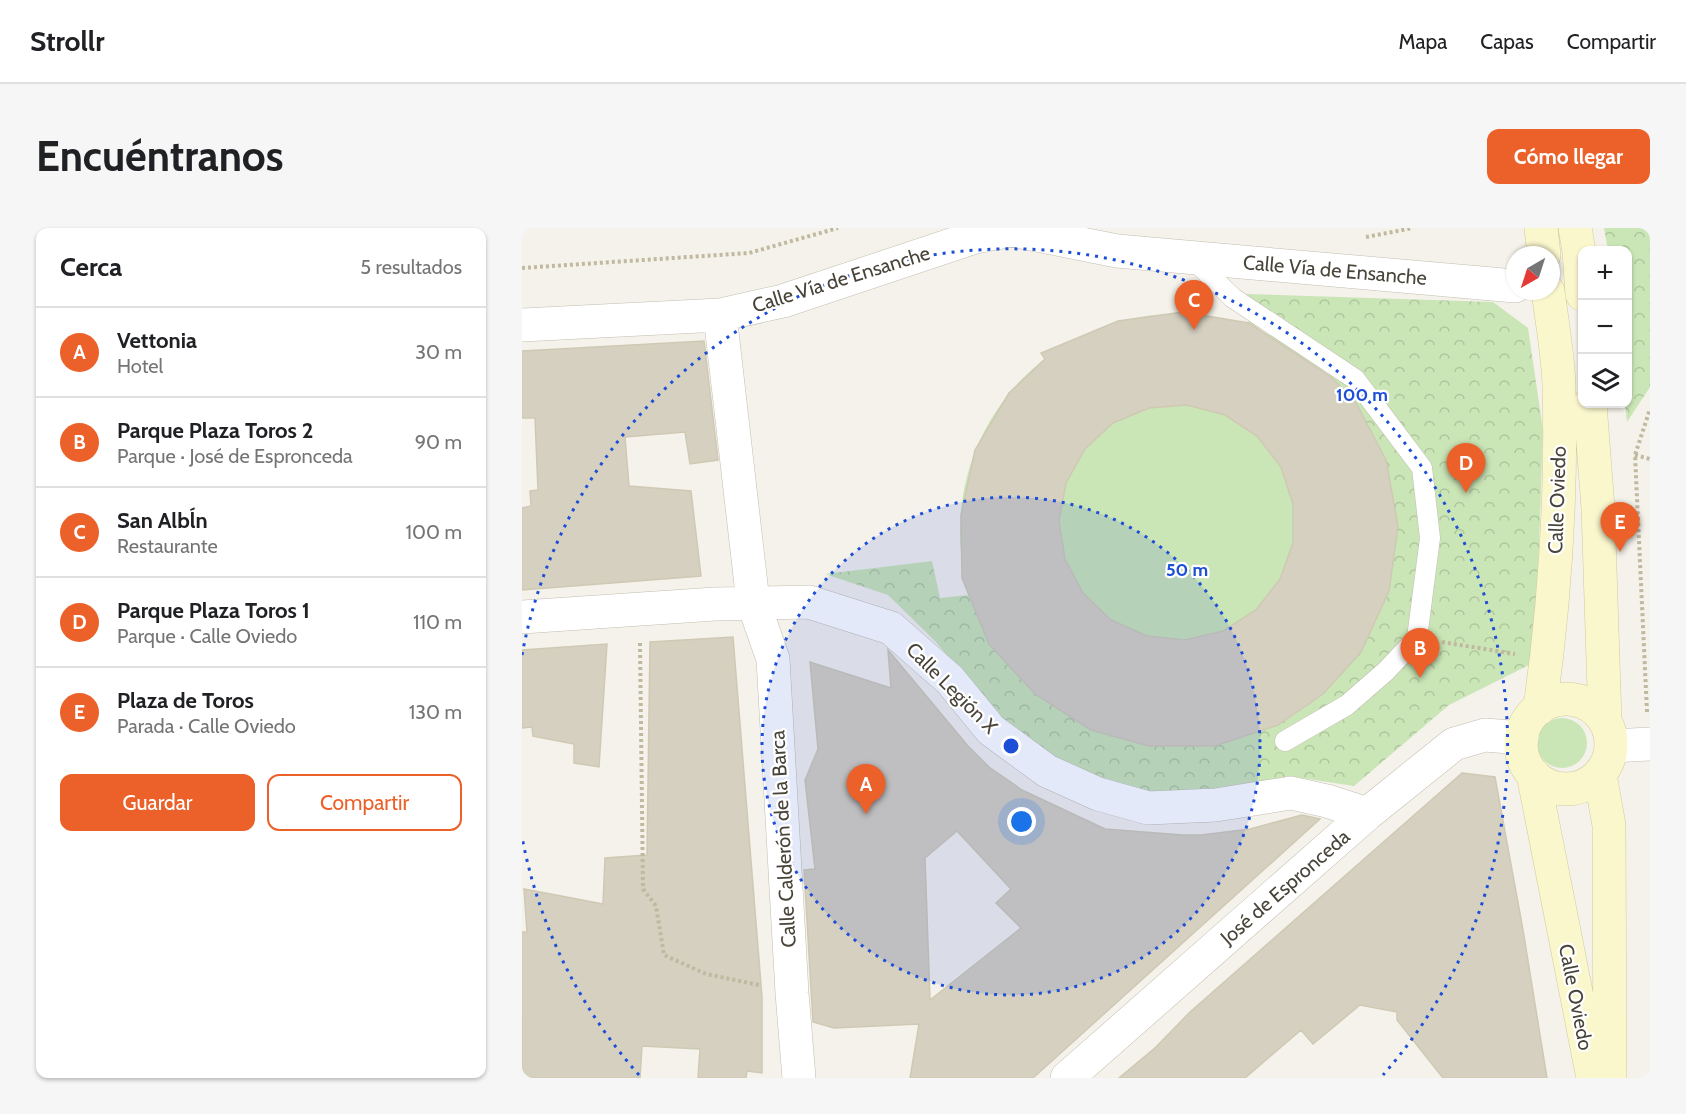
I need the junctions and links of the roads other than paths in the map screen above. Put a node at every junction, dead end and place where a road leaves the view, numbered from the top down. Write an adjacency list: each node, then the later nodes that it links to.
1 (1541, 228): 3 (main road)
2 (1575, 228): 4 (main road)
3 (1543, 246)
4 (1579, 246)
5 (1190, 257): 6 (street, Calle Vía de Ensanche); 8 (street, Calle Vía de Ensanche); 15 (lane)
6 (1506, 285)
7 (1549, 300): 13 (main road, Calle Oviedo)
8 (720, 315): 9 (street, Calle Vía de Ensanche); 11 (street, Calle Calderón de la Barca)
9 (522, 325)
10 (1590, 408): 17 (main road, Calle Oviedo)
11 (753, 602): 12 (street, Calle Legión X); 19 (street, Calle Legión X); 20 (street, Calle Calderón de la Barca)
12 (522, 618)
13 (1540, 708): 14 (main road); 17 (main road)
14 (1522, 738): 18 (main road); 19 (street, José de Espronceda)
15 (1285, 741)
16 (1649, 744): 17 (street)
17 (1605, 747): 18 (main road); 23 (main road, Calle Oviedo)
18 (1533, 774): 22 (main road, Calle Oviedo)
19 (1367, 814): 21 (street, José de Espronceda)
20 (799, 1078)
21 (1067, 1078)
22 (1593, 1078)
23 (1610, 1078)

